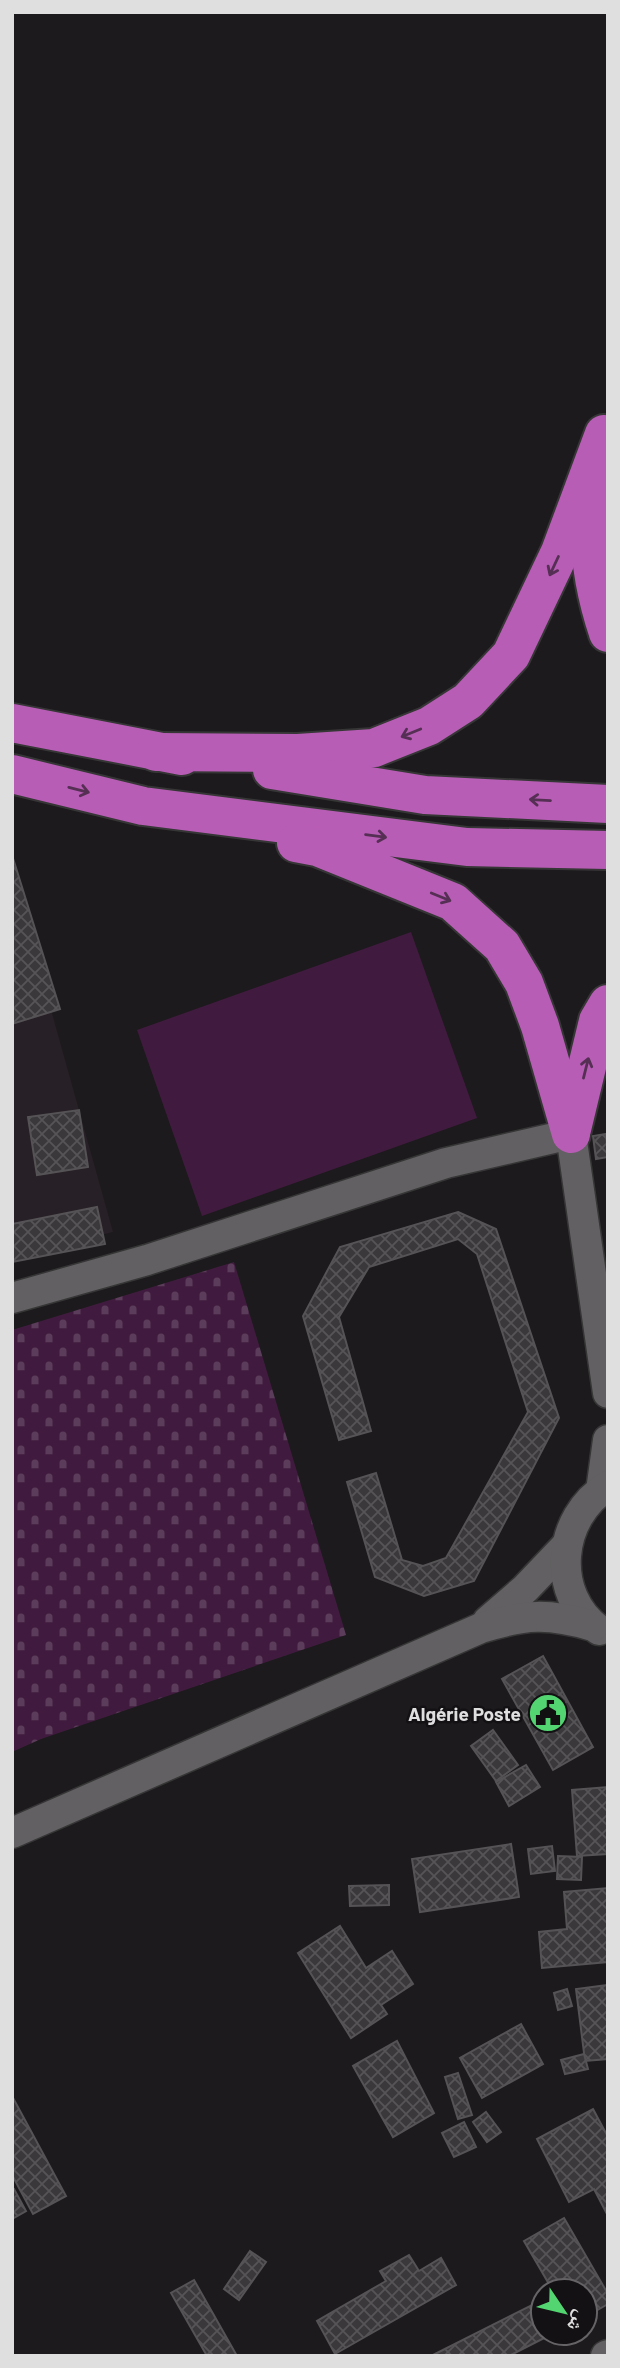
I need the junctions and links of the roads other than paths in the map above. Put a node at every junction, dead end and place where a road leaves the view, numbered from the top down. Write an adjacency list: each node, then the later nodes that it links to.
1 (606, 432): 2 (highway); 4 (highway, one-way to 4)
2 (608, 633)
3 (12, 723): 4 (highway)
4 (156, 752): 6 (highway, one-way to 4)
5 (12, 774): 7 (highway, one-way to 7)
6 (608, 804)
7 (142, 806): 8 (highway, one-way to 8); 10 (highway, one-way to 10)
8 (608, 850)
9 (608, 1004): 10 (highway, one-way to 9)
10 (571, 1134): 11 (street); 12 (street)
11 (12, 1298)
12 (606, 1357): 13 (street)
13 (608, 1393)
14 (608, 1440): 15 (street)
15 (604, 1489): 16 (street)
16 (566, 1546): 17 (street); 18 (street)
17 (481, 1628): 18 (street); 19 (street)
18 (604, 1634)
19 (12, 1833)

